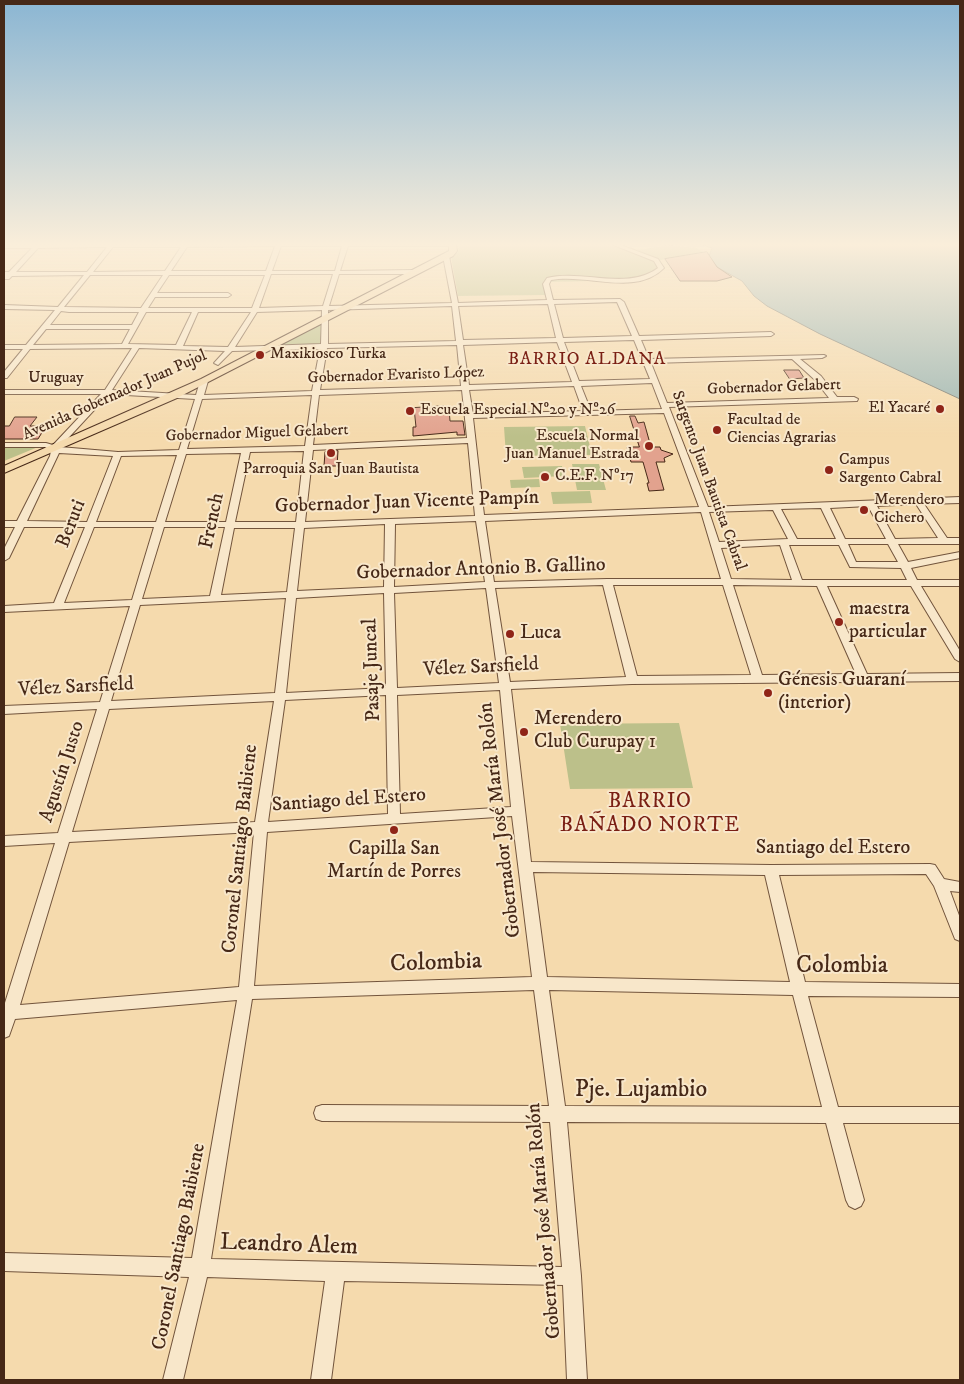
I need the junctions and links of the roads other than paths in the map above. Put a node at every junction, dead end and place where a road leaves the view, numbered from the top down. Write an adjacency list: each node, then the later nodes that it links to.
1 (60, 308): 13 (street)
2 (63, 309): 3 (street)
3 (144, 309): 10 (street); 14 (street)
4 (334, 309): 12 (main road, Avenida Gobernador Juan Pujol)
5 (340, 309): 12 (main road, Avenida Gobernador Juan Pujol)
6 (340, 309): 12 (street)
7 (455, 309): 18 (street, Gobernador José María Rolón)
8 (552, 309): 17 (street)
9 (624, 309): 16 (street, Sargento Juan Bautista Cabral)
10 (196, 310): 11 (street); 24 (street)
11 (255, 310): 12 (street); 25 (street)
12 (329, 311): 23 (street, Coronel Santiago Baibiene); 26 (main road, Avenida Gobernador Juan Pujol)
13 (45, 327): 14 (street); 19 (street)
14 (135, 327): 20 (street)
15 (771, 334): 16 (street)
16 (636, 337): 17 (street); 29 (street, Sargento Juan Bautista Cabral)
17 (560, 340): 18 (street); 34 (street)
18 (459, 343): 23 (street); 35 (street, Gobernador José María Rolón)
19 (29, 346): 20 (street); 21 (street); 31 (street)
20 (124, 346): 22 (street)
21 (4, 347)
22 (136, 347): 24 (street); 37 (street)
23 (324, 347): 26 (street); 38 (street, Coronel Santiago Baibiene)
24 (178, 348): 25 (street)
25 (230, 349): 26 (street); 30 (street)
26 (261, 349): 32 (main road, Avenida Gobernador Juan Pujol); 39 (main road, Avenida Gobernador Juan Pujol)
27 (822, 356): 28 (street)
28 (794, 357): 29 (street); 43 (street)
29 (646, 361): 33 (street, Sargento Juan Bautista Cabral)
30 (218, 363)
31 (4, 376)
32 (204, 381): 40 (main road, Avenida Gobernador Juan Pujol); 41 (street, Agustín Justo)
33 (655, 381): 34 (street, Gobernador Evaristo López); 44 (street, Sargento Juan Bautista Cabral)
34 (576, 383): 35 (street, Gobernador Evaristo López); 45 (street)
35 (465, 387): 38 (street, Gobernador Evaristo López); 46 (street, Gobernador José María Rolón)
36 (4, 392): 37 (street, Uruguay)
37 (107, 392): 39 (street, Uruguay); 47 (street)
38 (316, 393): 41 (street, Gobernador Evaristo López); 51 (street, Coronel Santiago Baibiene)
39 (162, 396): 40 (street, Uruguay); 47 (main road, Avenida Gobernador Juan Pujol)
40 (173, 396): 41 (street, Uruguay); 50 (main road, Avenida Gobernador Juan Pujol)
41 (198, 397): 53 (street, Agustín Justo)
42 (854, 399): 43 (street, Gobernador Gelabert)
43 (835, 400): 44 (street, Gobernador Gelabert)
44 (666, 408): 45 (street); 62 (street, Sargento Juan Bautista Cabral)
45 (588, 414): 46 (street)
46 (469, 416): 48 (street, Gobernador José María Rolón)
47 (69, 436): 50 (main road, Avenida Gobernador Juan Pujol)
48 (471, 440): 51 (street, Gobernador Miguel Gelabert); 63 (street, Gobernador José María Rolón)
49 (4, 445): 50 (street, Gobernador Miguel Gelabert)
50 (51, 447): 54 (street, Gobernador Miguel Gelabert); 55 (main road, Avenida Gobernador Juan Pujol); 56 (main road, Avenida Gobernador Juan Pujol); 65 (street)
51 (310, 448): 52 (street, Gobernador Miguel Gelabert); 70 (street, Coronel Santiago Baibiene)
52 (246, 450): 53 (street, Gobernador Miguel Gelabert); 69 (street, French)
53 (181, 453): 54 (street, Gobernador Miguel Gelabert); 68 (street, Agustín Justo)
54 (118, 454): 66 (street, Beruti)
55 (4, 463)
56 (4, 470)
57 (960, 500): 58 (street, Gobernador Juan Vicente Pampín)
58 (918, 501): 59 (street, Gobernador Juan Vicente Pampín); 71 (street)
59 (871, 503): 60 (street, Gobernador Juan Vicente Pampín); 75 (street)
60 (824, 504): 61 (street, Gobernador Juan Vicente Pampín); 74 (street)
61 (775, 506): 62 (street, Gobernador Juan Vicente Pampín); 73 (street)
62 (704, 509): 63 (street, Gobernador Juan Vicente Pampín); 76 (street, Sargento Juan Bautista Cabral)
63 (480, 518): 64 (street, Gobernador Juan Vicente Pampín); 86 (street, Gobernador José María Rolón)
64 (390, 522): 70 (street, Gobernador Juan Vicente Pampín); 87 (street, Pasaje Juncal)
65 (22, 523): 66 (street, Gobernador Juan Vicente Pampín); 67 (street, Gobernador Juan Vicente Pampín); 78 (street)
66 (91, 523): 68 (street, Gobernador Juan Vicente Pampín); 91 (street, Beruti)
67 (4, 524)
68 (159, 524): 69 (street, Gobernador Juan Vicente Pampín); 90 (street, Agustín Justo)
69 (229, 525): 70 (street, Gobernador Juan Vicente Pampín); 89 (street, French)
70 (299, 525): 88 (street, Coronel Santiago Baibiene)
71 (944, 541): 72 (street); 75 (street)
72 (960, 541)
73 (789, 542): 74 (street); 76 (street); 82 (street)
74 (842, 542): 75 (street); 79 (street)
75 (892, 542): 79 (street)
76 (715, 545): 81 (street, Sargento Juan Bautista Cabral)
77 (960, 555): 79 (street)
78 (4, 558)
79 (905, 565): 84 (street)
80 (607, 582): 81 (street, Gobernador Antonio B. Gallino); 86 (street, Gobernador Antonio B. Gallino); 97 (street)
81 (727, 582): 82 (street, Gobernador Antonio B. Gallino); 96 (street, Sargento Juan Bautista Cabral)
82 (798, 582): 83 (street, Gobernador Antonio B. Gallino)
83 (821, 583): 84 (street, Gobernador Antonio B. Gallino); 94 (street)
84 (914, 583): 85 (street, Gobernador Antonio B. Gallino); 93 (street)
85 (960, 583)
86 (490, 585): 87 (street, Gobernador Antonio B. Gallino); 98 (street, Gobernador José María Rolón)
87 (389, 591): 88 (street, Gobernador Antonio B. Gallino); 99 (street, Pasaje Juncal)
88 (290, 596): 89 (street, Gobernador Antonio B. Gallino); 100 (street, Coronel Santiago Baibiene)
89 (215, 598): 90 (street, Gobernador Antonio B. Gallino)
90 (135, 602): 91 (street, Gobernador Antonio B. Gallino); 101 (street, Agustín Justo)
91 (58, 606): 92 (street, Gobernador Antonio B. Gallino)
92 (4, 609)
93 (960, 659)
94 (863, 677): 95 (street, Vélez Sarsfield); 96 (street, Vélez Sarsfield)
95 (960, 677)
96 (757, 678): 97 (street, Vélez Sarsfield)
97 (632, 680): 98 (street, Vélez Sarsfield)
98 (505, 685): 99 (street, Vélez Sarsfield); 103 (street, Gobernador José María Rolón)
99 (393, 690): 100 (street, Vélez Sarsfield); 104 (street, Pasaje Juncal)
100 (280, 696): 101 (street, Vélez Sarsfield); 105 (street, Coronel Santiago Baibiene)
101 (104, 706): 102 (street, Vélez Sarsfield); 106 (street, Agustín Justo)
102 (4, 710)
103 (518, 811): 104 (street, Santiago del Estero); 108 (street, Gobernador José María Rolón)
104 (394, 818): 105 (street, Santiago del Estero)
105 (261, 827): 106 (street, Santiago del Estero); 116 (street, Coronel Santiago Baibiene)
106 (62, 837): 107 (street, Santiago del Estero); 117 (street, Agustín Justo)
107 (4, 841)
108 (526, 867): 109 (street, Santiago del Estero); 113 (street, Gobernador José María Rolón)
109 (771, 870): 110 (street, Santiago del Estero); 114 (street)
110 (940, 884): 111 (street); 112 (street)
111 (960, 887)
112 (960, 935)
113 (542, 983): 114 (street, Colombia); 116 (street, Colombia); 120 (street, Gobernador José María Rolón)
114 (798, 989): 115 (street, Colombia); 121 (street)
115 (960, 990)
116 (246, 993): 117 (street, Colombia); 125 (street, Coronel Santiago Baibiene)
117 (7, 1012): 118 (street, Agustín Justo)
118 (4, 1031)
119 (322, 1113): 120 (street, Pje. Lujambio)
120 (558, 1114): 121 (street, Pje. Lujambio); 127 (street, Gobernador José María Rolón)
121 (833, 1115): 122 (street, Pje. Lujambio); 123 (street)
122 (960, 1115)
123 (855, 1200)
124 (4, 1262): 125 (street, Leandro Alem)
125 (200, 1268): 126 (street, Leandro Alem); 128 (street, Coronel Santiago Baibiene)
126 (336, 1272): 127 (street, Leandro Alem); 129 (street)
127 (572, 1276): 130 (street, Gobernador José María Rolón)
128 (173, 1380)
129 (321, 1380)
130 (577, 1380)

